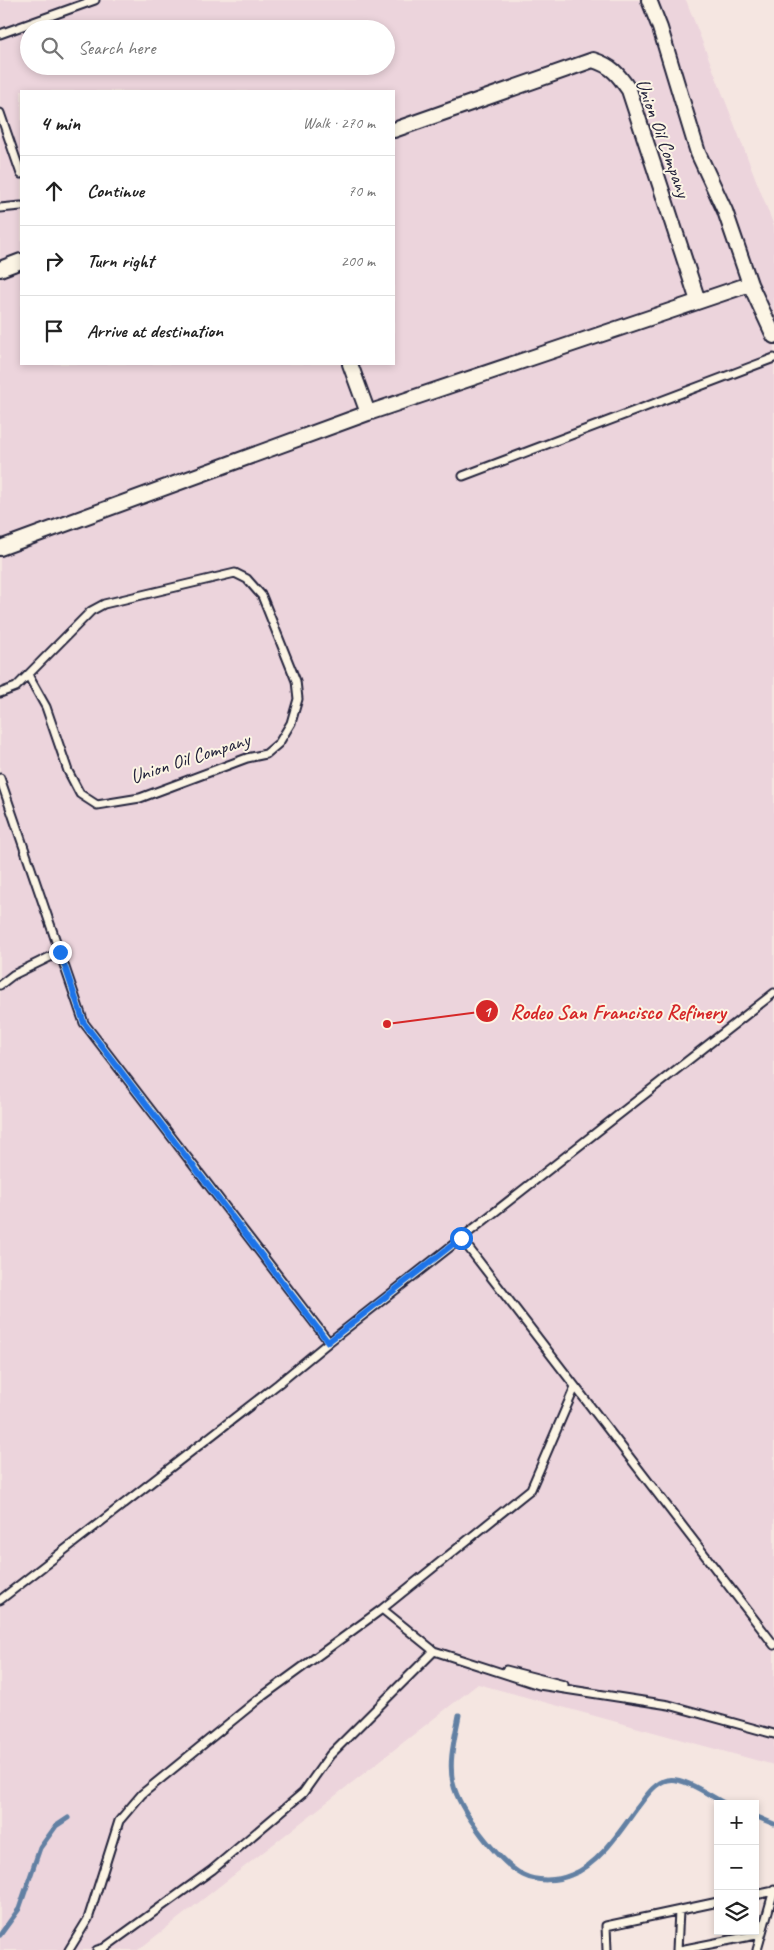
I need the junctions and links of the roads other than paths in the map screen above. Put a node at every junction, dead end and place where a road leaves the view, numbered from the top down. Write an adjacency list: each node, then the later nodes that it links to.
1 (95, 0): 3 (lane)
2 (649, 0): 13 (street, Union Oil Company)
3 (39, 20)
4 (20, 27): 5 (lane)
5 (0, 34)
6 (0, 113): 8 (lane)
7 (395, 130): 14 (street, Union Oil Company)
8 (20, 171)
9 (20, 206): 10 (lane)
10 (0, 208)
11 (20, 261): 12 (street)
12 (0, 269)
13 (750, 284): 14 (street); 15 (street, Union Oil Company)
14 (698, 302): 18 (street)
15 (774, 336)
16 (774, 358): 19 (lane)
17 (350, 365): 18 (street)
18 (368, 413): 20 (street)
19 (463, 476)
20 (0, 548)
21 (28, 675): 21 (lane, Union Oil Company); 22 (lane, Union Oil Company)
22 (0, 693)
23 (0, 778): 24 (lane)
24 (60, 952): 25 (lane); 28 (lane)
25 (0, 985)
26 (774, 993): 27 (lane)
27 (461, 1238): 28 (lane); 29 (lane)
28 (328, 1342): 30 (lane)
29 (575, 1387): 31 (lane); 32 (lane)
30 (0, 1600)
31 (382, 1609): 33 (lane); 40 (lane)
32 (774, 1645)
33 (434, 1651): 34 (lane); 41 (lane)
34 (774, 1733)
35 (774, 1890): 36 (lane); 39 (lane)
36 (759, 1894)
37 (714, 1903): 38 (lane)
38 (679, 1911): 42 (lane); 43 (lane)
39 (761, 1934): 43 (lane); 44 (lane)
40 (69, 1950)
41 (96, 1950)
42 (607, 1950)
43 (679, 1950)
44 (757, 1950)

